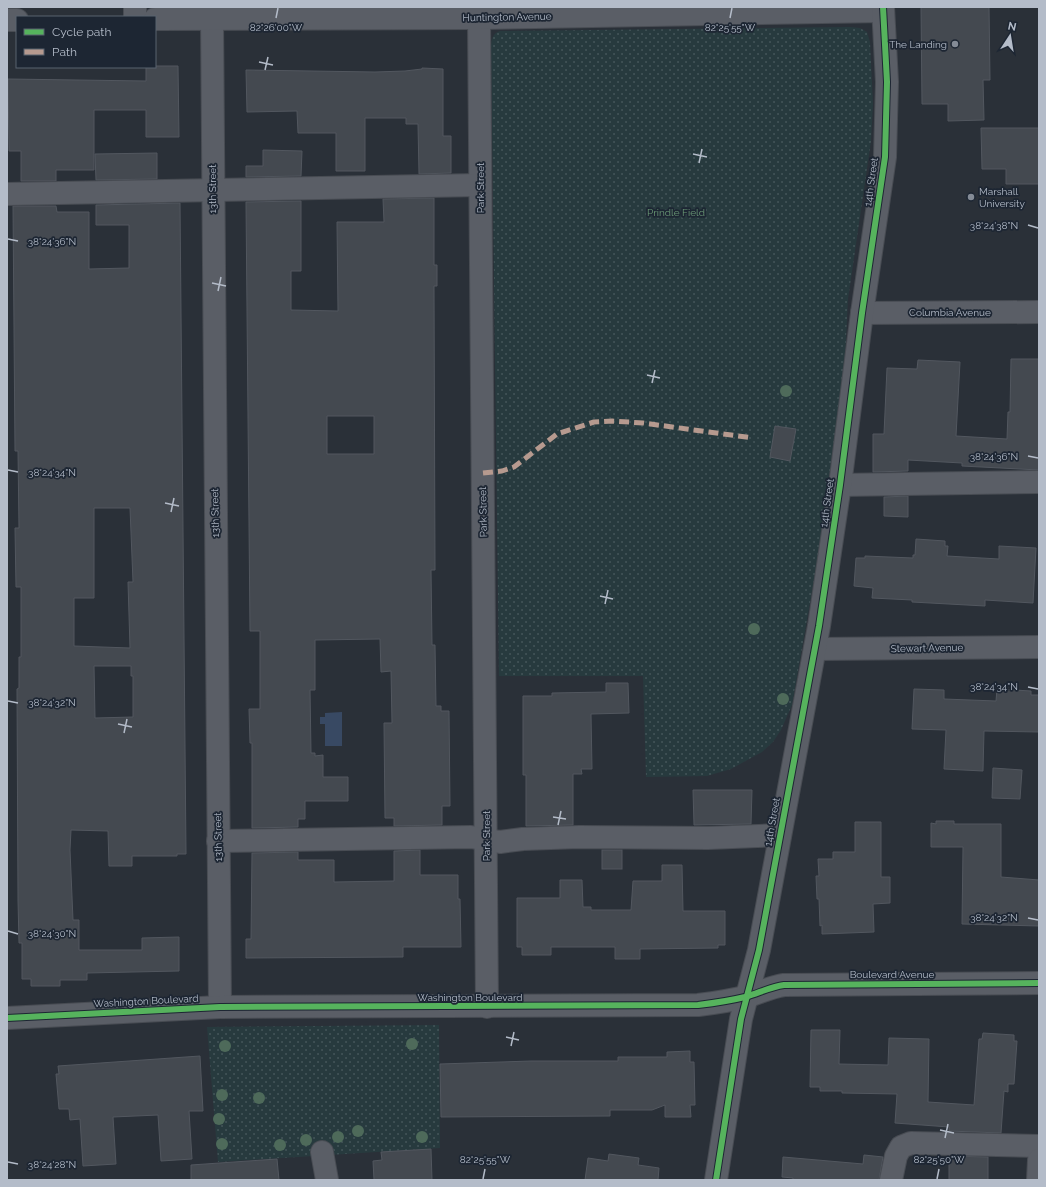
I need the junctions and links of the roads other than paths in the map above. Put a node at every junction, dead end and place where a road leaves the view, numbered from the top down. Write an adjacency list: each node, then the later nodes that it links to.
1 (883, 9): 3 (street, Huntington Avenue); 9 (street, 14th Street)
2 (212, 18): 3 (street, Huntington Avenue); 4 (street, Huntington Avenue); 6 (street, 13th Street)
3 (479, 18): 5 (street, Park Street)
4 (156, 19)
5 (479, 185): 6 (street); 15 (street, Park Street)
6 (212, 191): 7 (street); 16 (street, 13th Street)
7 (7, 194)
8 (1039, 312): 9 (street, Columbia Avenue)
9 (862, 313): 11 (street, 14th Street)
10 (1039, 482): 11 (street)
11 (840, 485): 13 (street, 14th Street)
12 (1039, 647): 13 (street, Stewart Avenue)
13 (814, 649): 14 (street, 14th Street)
14 (780, 835): 15 (street); 18 (street, 14th Street)
15 (486, 840): 16 (street); 20 (street, Park Street)
16 (218, 841): 19 (street, 13th Street)
17 (1039, 982): 18 (street, Boulevard Avenue)
18 (747, 996): 20 (street, Washington Boulevard); 26 (street)
19 (220, 1007): 20 (street, Washington Boulevard); 21 (street, Washington Boulevard)
20 (487, 1007)
21 (7, 1018)
22 (1039, 1146): 27 (street)
23 (322, 1152): 25 (street)
24 (1039, 1160): 28 (street)
25 (327, 1180)
26 (716, 1180)
27 (891, 1180)
28 (1038, 1180)

